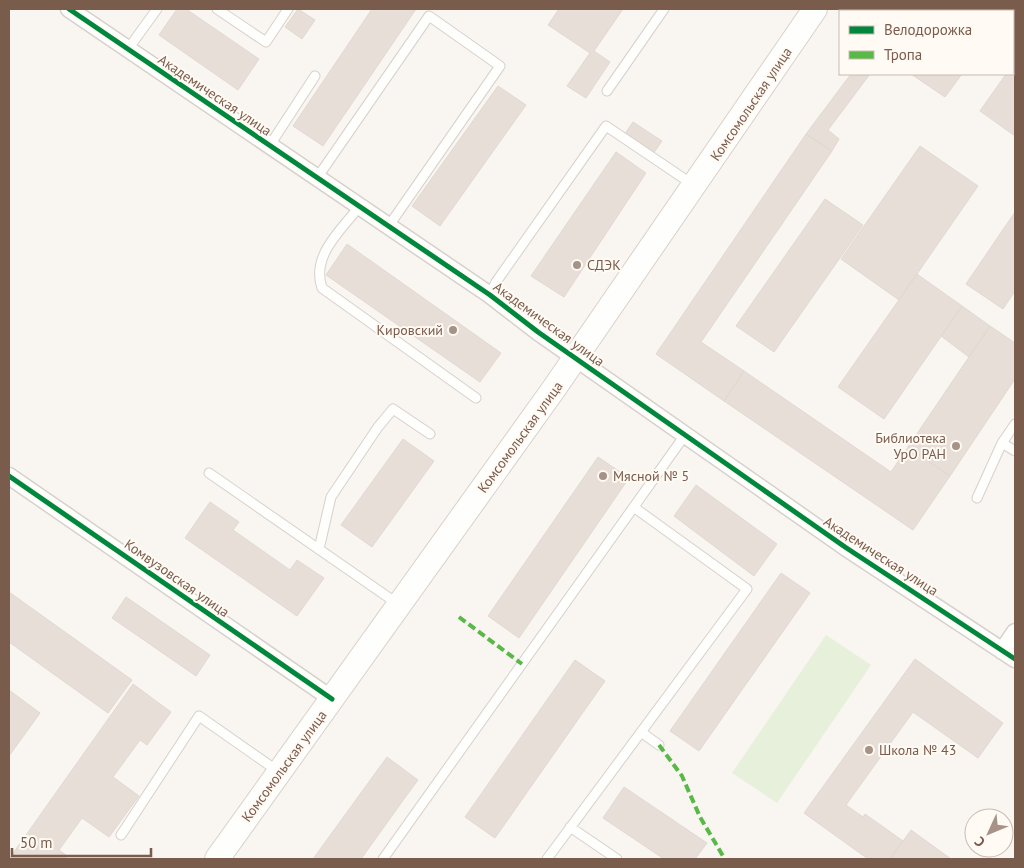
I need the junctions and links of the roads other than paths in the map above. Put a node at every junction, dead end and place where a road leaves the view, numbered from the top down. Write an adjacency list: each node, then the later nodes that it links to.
1 (69, 9): 7 (street, Академическая улица)
2 (157, 9): 7 (lane)
3 (217, 9): 4 (lane)
4 (288, 9)
5 (664, 9): 9 (lane)
6 (815, 9): 12 (main road, Комсомольская улица)
7 (128, 49): 10 (street, Академическая улица)
8 (315, 76): 10 (lane)
9 (607, 91)
10 (270, 145): 11 (street, Академическая улица)
11 (317, 178): 13 (street, Академическая улица); 14 (lane)
12 (694, 186): 15 (lane); 16 (main road, Комсомольская улица)
13 (360, 207): 14 (street, Академическая улица); 17 (lane)
14 (388, 227): 15 (street, Академическая улица)
15 (490, 295): 16 (street, Академическая улица)
16 (576, 358): 20 (street, Академическая улица); 28 (main road, Комсомольская улица)
17 (476, 398)
18 (1015, 424): 21 (lane)
19 (430, 434): 27 (lane)
20 (685, 435): 26 (lane); 30 (street, Академическая улица)
21 (1002, 443): 22 (lane); 25 (lane)
22 (1015, 451)
23 (209, 473): 27 (lane)
24 (9, 476): 31 (street, Комвузовская улица)
25 (976, 498)
26 (634, 508): 32 (lane); 38 (lane)
27 (319, 549): 28 (lane)
28 (399, 604): 31 (main road, Комсомольская улица)
29 (1015, 632): 30 (street)
30 (1009, 655)
31 (332, 699): 34 (main road, Комсомольская улица)
32 (641, 732): 33 (lane); 35 (lane)
33 (659, 745)
34 (279, 772): 36 (lane); 37 (main road, Комсомольская улица)
35 (570, 827): 39 (lane); 40 (lane)
36 (121, 835)
37 (217, 859)
38 (383, 859)
39 (547, 859)
40 (618, 859)

